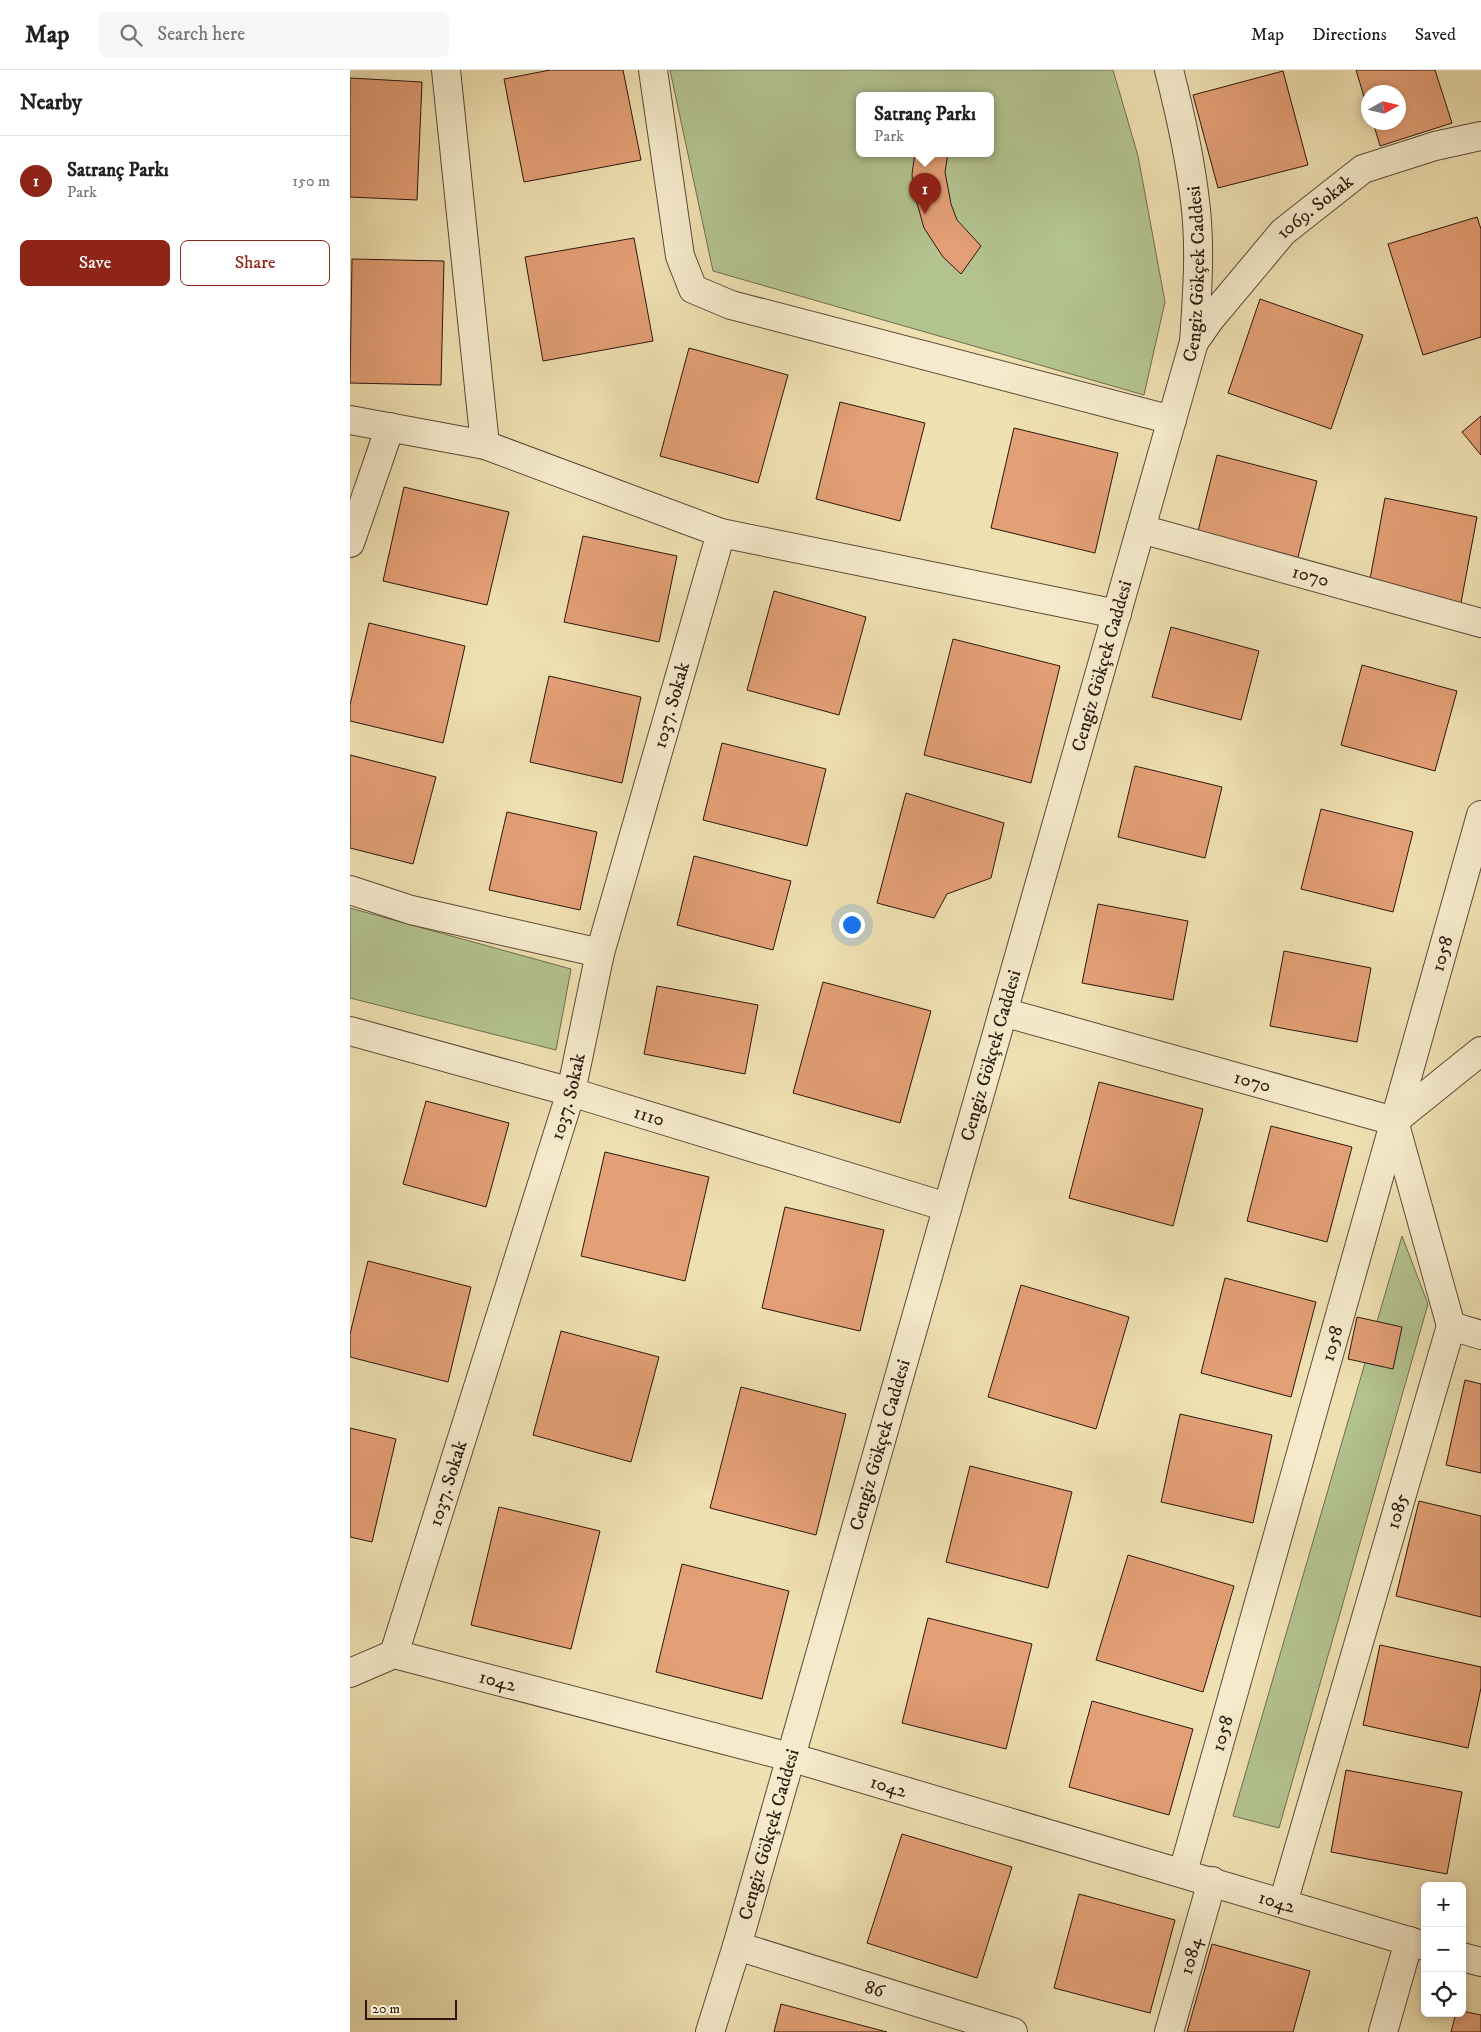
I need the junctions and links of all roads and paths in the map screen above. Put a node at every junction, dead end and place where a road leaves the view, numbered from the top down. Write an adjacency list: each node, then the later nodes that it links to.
1 (446, 70): 9 (street)
2 (653, 70): 7 (street)
3 (1169, 70): 5 (street, Cengiz Gökçek Caddesi)
4 (1481, 136): 5 (street, 1069. Sokak)
5 (1194, 342): 7 (street, Cengiz Gökçek Caddesi)
6 (350, 420): 8 (street)
7 (1172, 420): 10 (street, Cengiz Gökçek Caddesi)
8 (390, 427): 9 (street); 12 (street)
9 (485, 444): 11 (street)
10 (1141, 529): 13 (street, Cengiz Gökçek Caddesi); 14 (street, 1070)
11 (721, 533): 13 (street); 17 (street, 1037. Sokak)
12 (350, 543)
13 (1117, 614): 18 (street, Cengiz Gökçek Caddesi)
14 (1481, 623)
15 (1481, 815): 22 (street, 1058)
16 (350, 890): 17 (street)
17 (600, 953): 21 (street, 1037. Sokak)
18 (1003, 1012): 22 (street, 1070); 23 (street, Cengiz Gökçek Caddesi)
19 (350, 1031): 21 (street, 1110)
20 (1481, 1051): 22 (street)
21 (571, 1092): 23 (street, 1110); 26 (street, 1037. Sokak)
22 (1394, 1121): 24 (street); 29 (street, 1058)
23 (947, 1207): 28 (street, Cengiz Gökçek Caddesi)
24 (1451, 1326): 25 (street); 31 (street, 1085)
25 (1481, 1335)
26 (394, 1654): 27 (street); 28 (street, 1042)
27 (350, 1673)
28 (790, 1757): 29 (street, 1042); 33 (street, Cengiz Gökçek Caddesi)
29 (1183, 1872): 30 (street, 1042)
30 (1212, 1881): 31 (street, 1042); 39 (street, 1084)
31 (1283, 1903): 32 (street, 1042)
32 (1417, 1943): 40 (street)
33 (737, 1946): 36 (street, 86); 37 (street, Cengiz Gökçek Caddesi)
34 (1466, 1958): 35 (street)
35 (1481, 1962)
36 (962, 2025): 38 (street, 86)
37 (710, 2032)
38 (1013, 2032)
39 (1169, 2032)
40 (1383, 2032)

